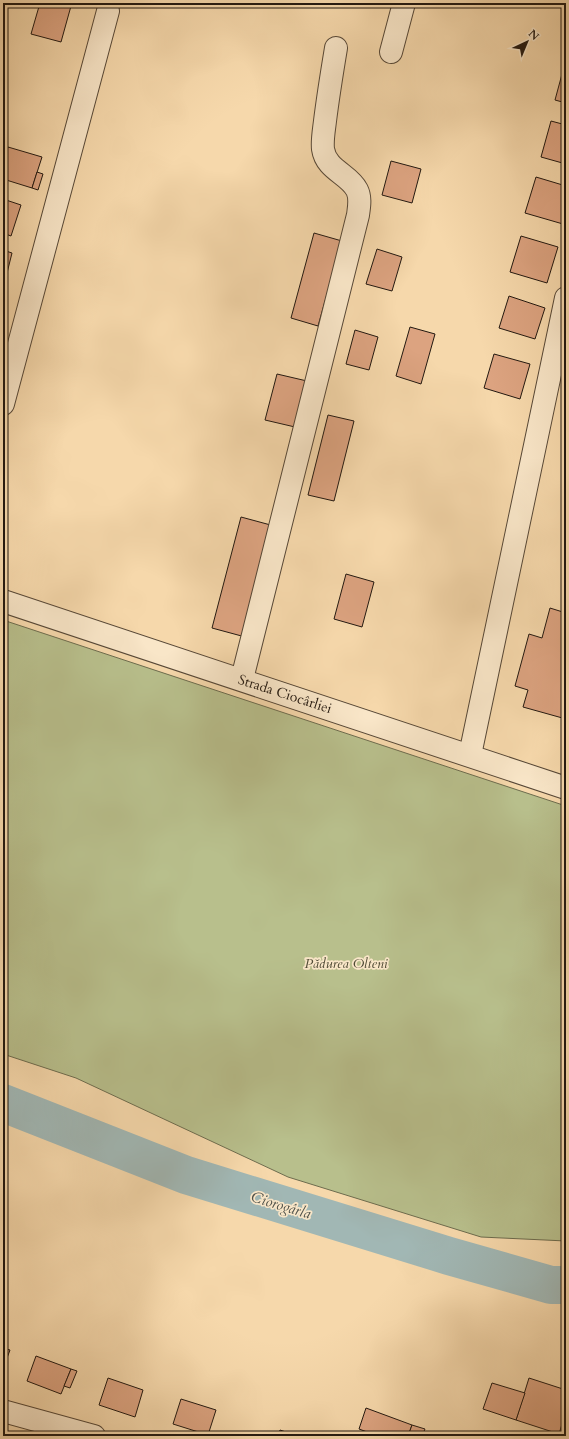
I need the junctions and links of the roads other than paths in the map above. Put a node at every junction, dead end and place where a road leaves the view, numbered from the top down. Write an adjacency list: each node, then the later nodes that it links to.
1 (404, 3): 4 (street)
2 (108, 10): 6 (street)
3 (336, 48): 8 (street)
4 (391, 52)
5 (566, 298): 9 (street)
6 (3, 404)
7 (3, 601): 8 (street, Strada Ciocârliei)
8 (242, 680): 9 (street, Strada Ciocârliei)
9 (470, 755): 10 (street, Strada Ciocârliei)
10 (566, 788)
11 (3, 1411): 12 (street)
12 (94, 1436)

